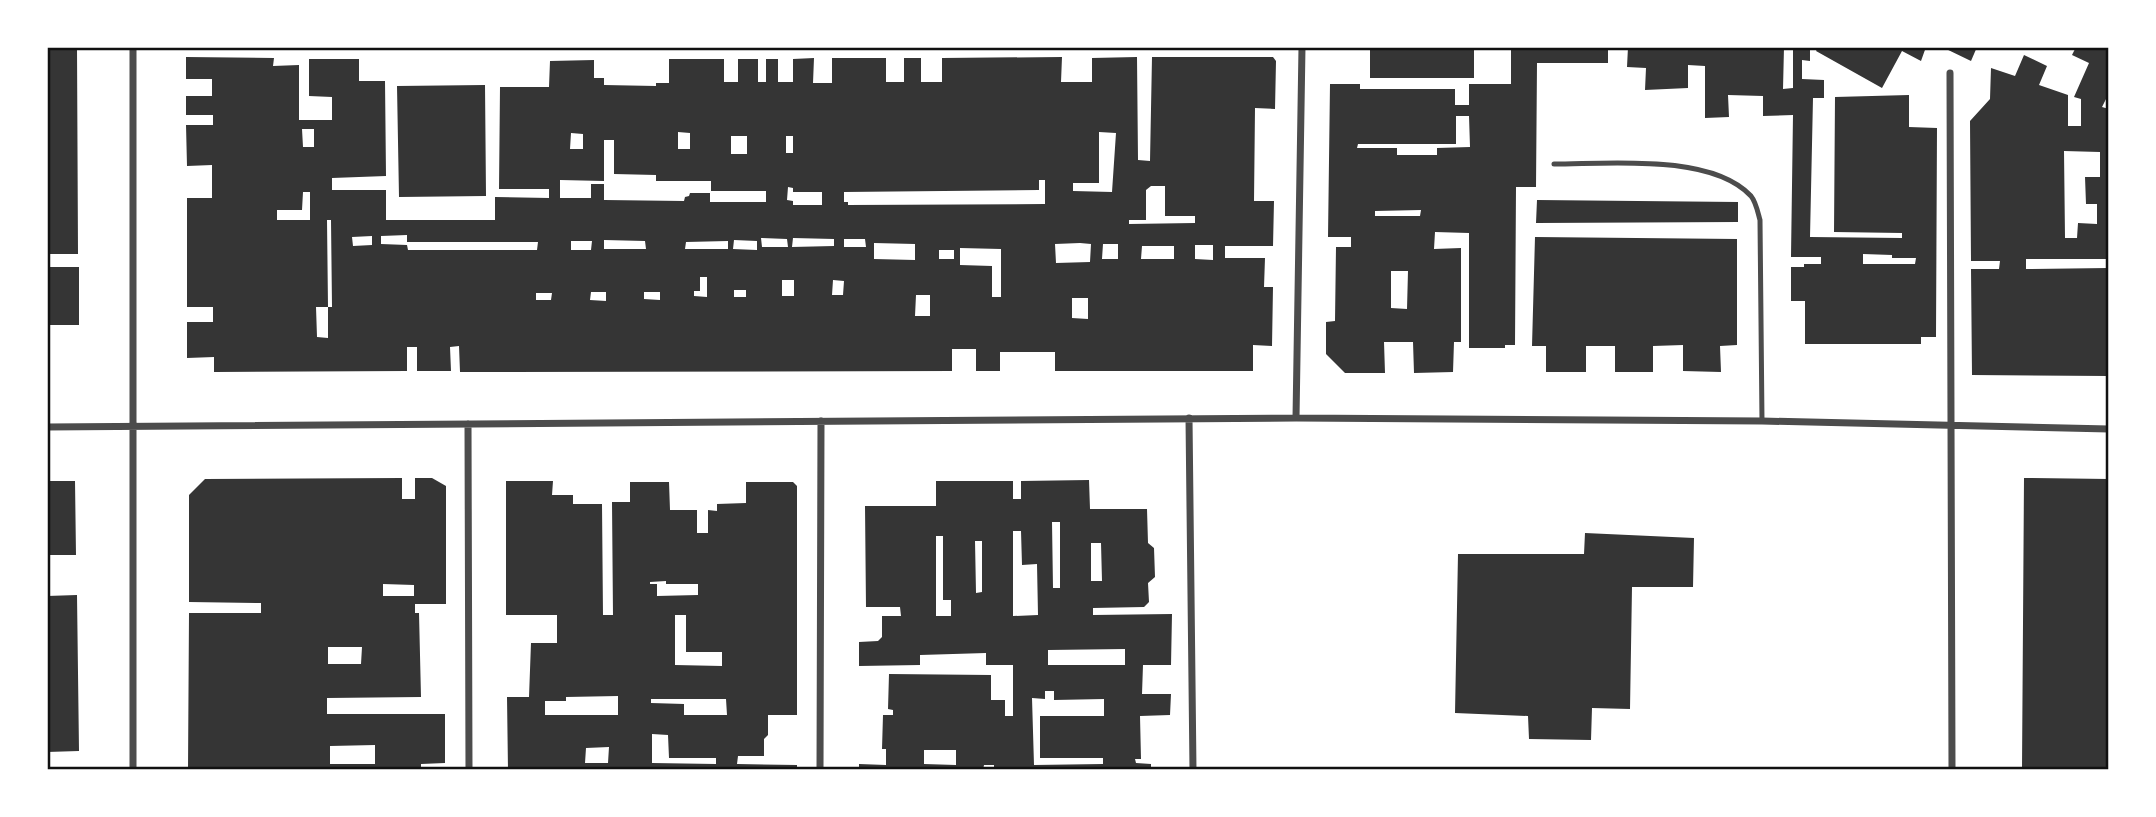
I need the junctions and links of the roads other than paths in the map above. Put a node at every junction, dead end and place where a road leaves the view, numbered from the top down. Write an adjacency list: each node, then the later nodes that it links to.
1 (133, 47): 11 (street)
2 (1302, 47): 6 (street)
3 (1950, 74): 12 (street)
4 (1554, 164): 8 (lane)
5 (1189, 418): 6 (street); 7 (street); 17 (street)
6 (1297, 418): 8 (street)
7 (821, 421): 9 (street); 16 (street)
8 (1762, 421): 12 (street)
9 (468, 424): 11 (street); 15 (street)
10 (47, 427): 11 (street)
11 (133, 427): 14 (street)
12 (1952, 427): 13 (street); 18 (street)
13 (2109, 429)
14 (133, 770)
15 (469, 770)
16 (820, 770)
17 (1192, 770)
18 (1952, 770)

